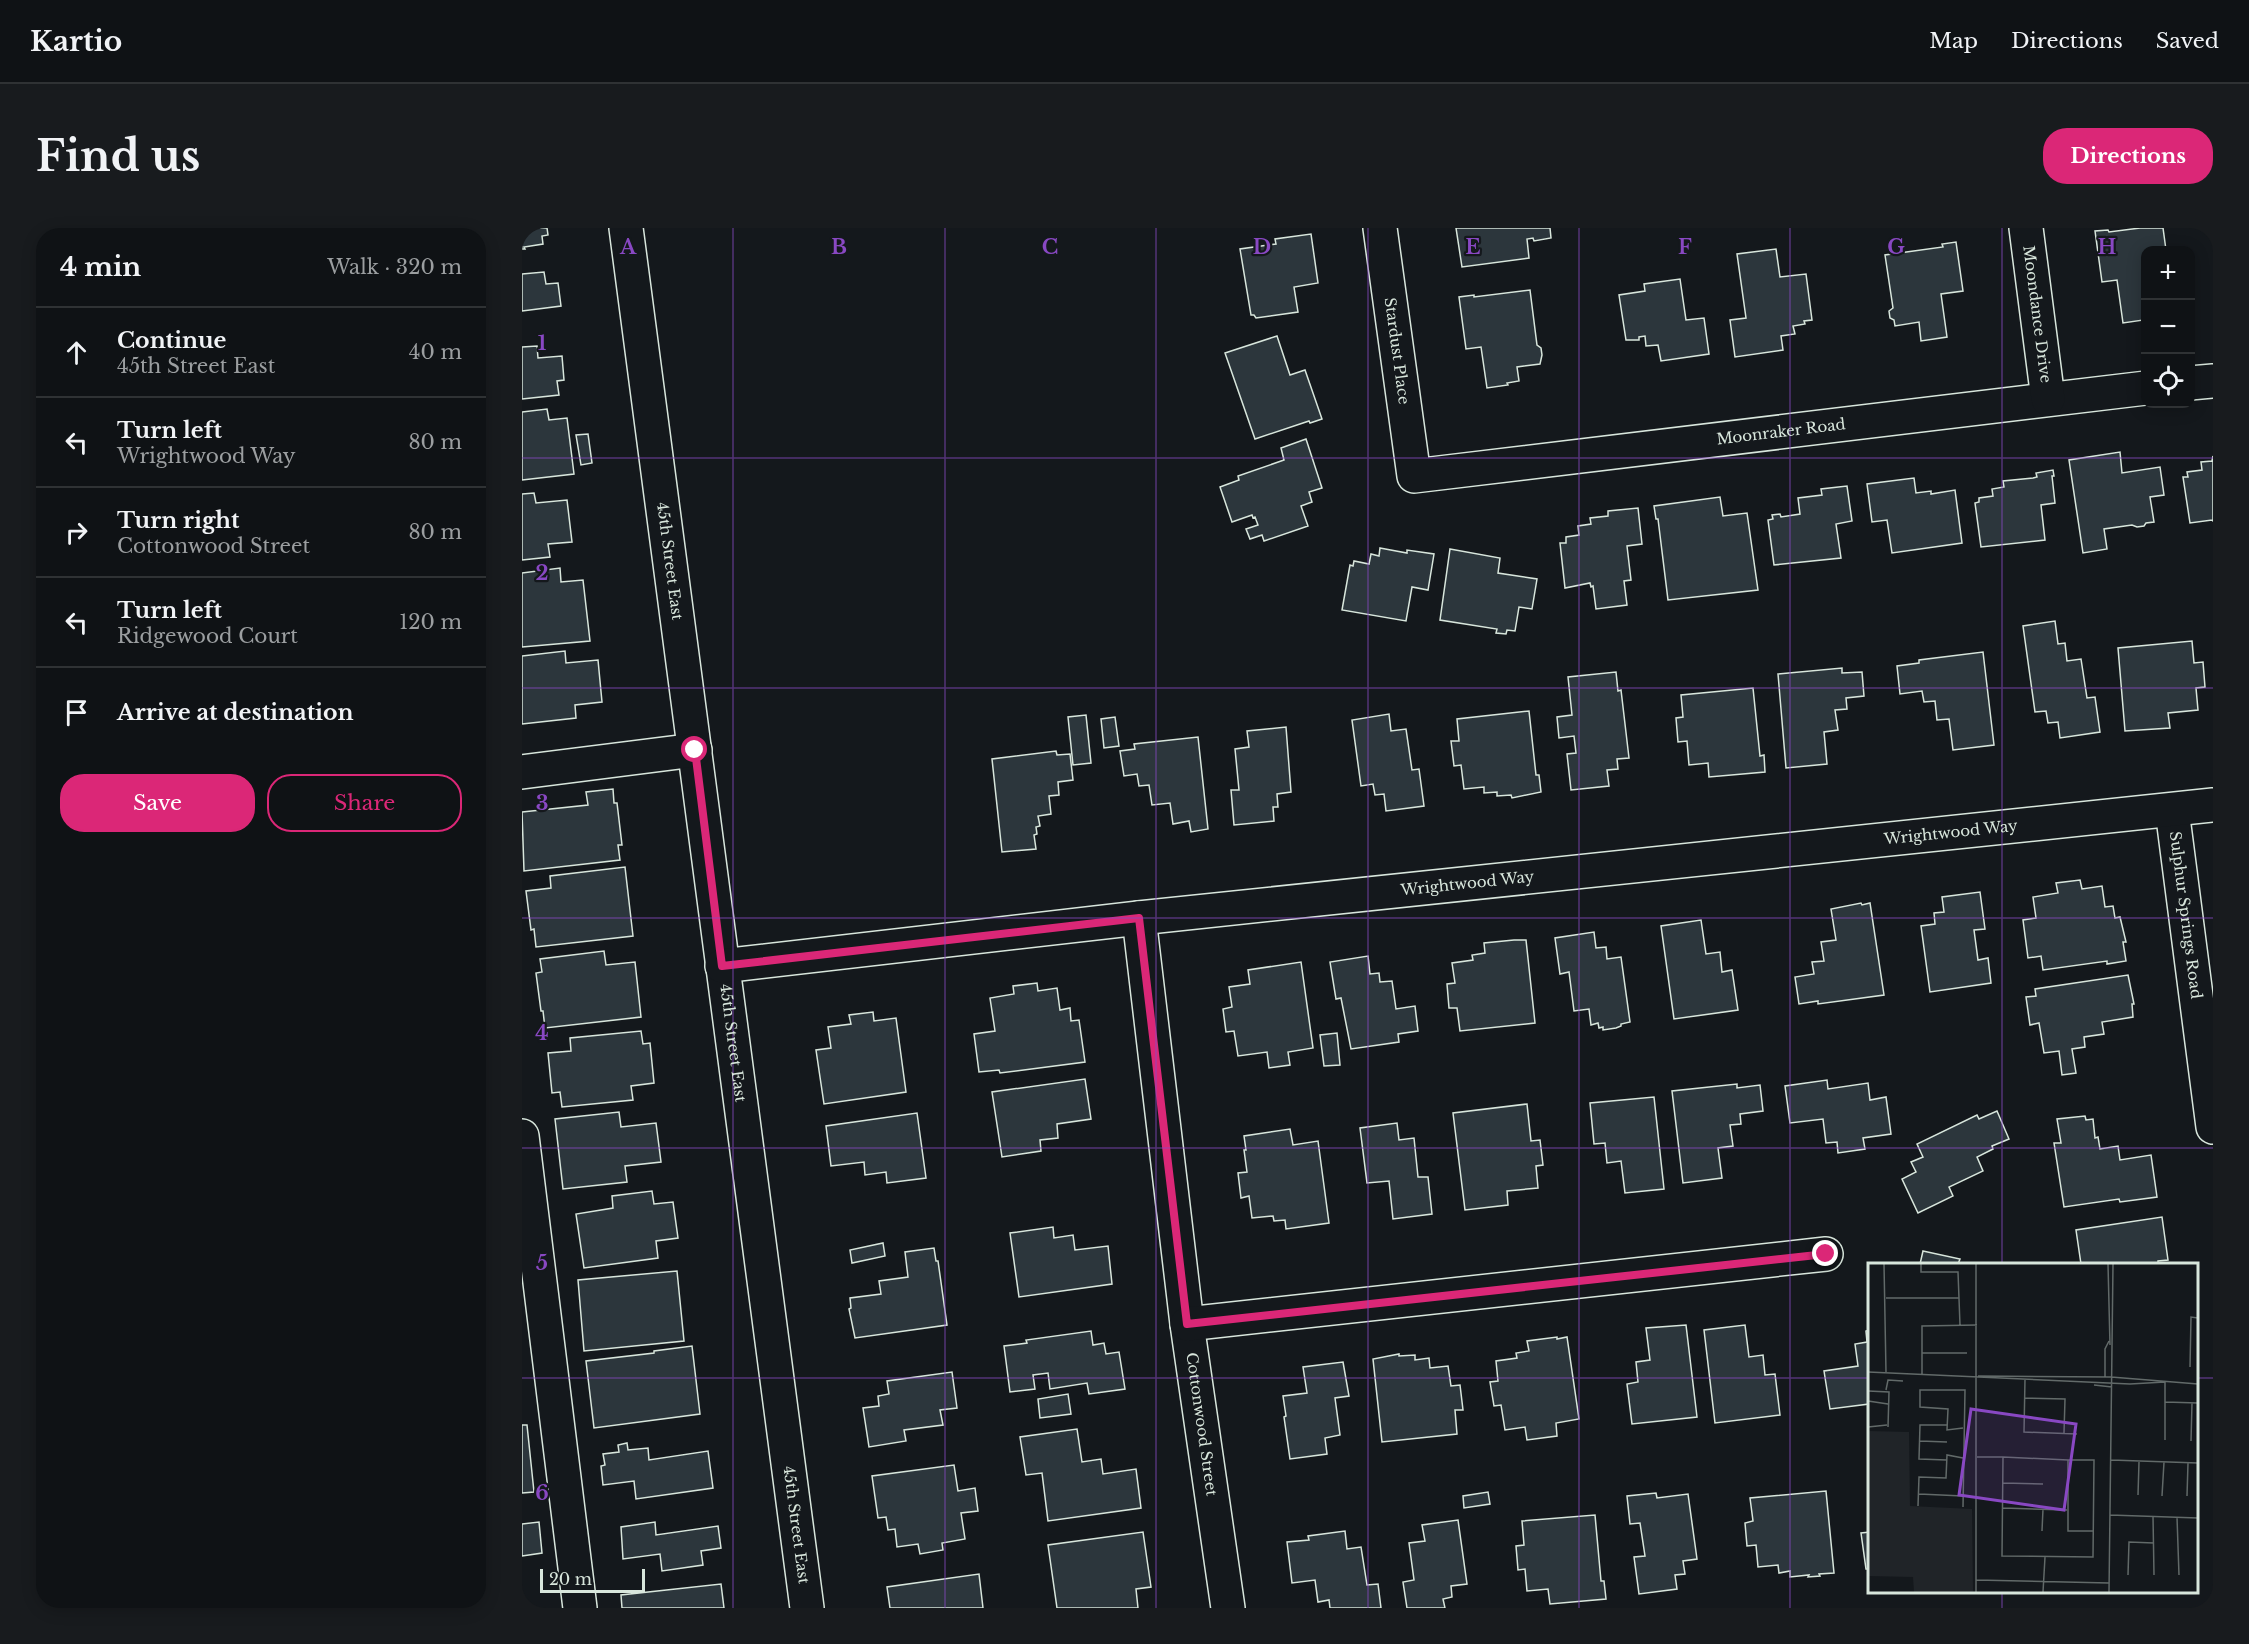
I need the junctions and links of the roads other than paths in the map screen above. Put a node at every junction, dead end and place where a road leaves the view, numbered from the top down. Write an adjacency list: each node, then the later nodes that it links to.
1 (626, 228): 9 (street, 45th Street East)
2 (1380, 228): 8 (street, Stardust Place)
3 (2025, 228): 7 (street, Moondance Drive)
4 (2213, 381): 5 (street)
5 (2195, 383)
6 (2141, 388): 7 (street, Moonraker Road)
7 (2048, 399): 8 (street, Moonraker Road)
8 (1414, 476)
9 (695, 750): 10 (street); 14 (street, 45th Street East)
10 (522, 772)
11 (2213, 805): 12 (street, Wrightwood Way)
12 (2172, 810): 13 (street, Wrightwood Way); 15 (street, Sulphur Springs Road)
13 (1139, 918): 14 (street, Wrightwood Way); 18 (street, Cottonwood Street)
14 (722, 966): 20 (street, 45th Street East)
15 (2213, 1127)
16 (522, 1136): 19 (street)
17 (1826, 1254): 18 (street)
18 (1187, 1324): 21 (street, Cottonwood Street)
19 (580, 1608)
20 (807, 1608)
21 (1228, 1608)

